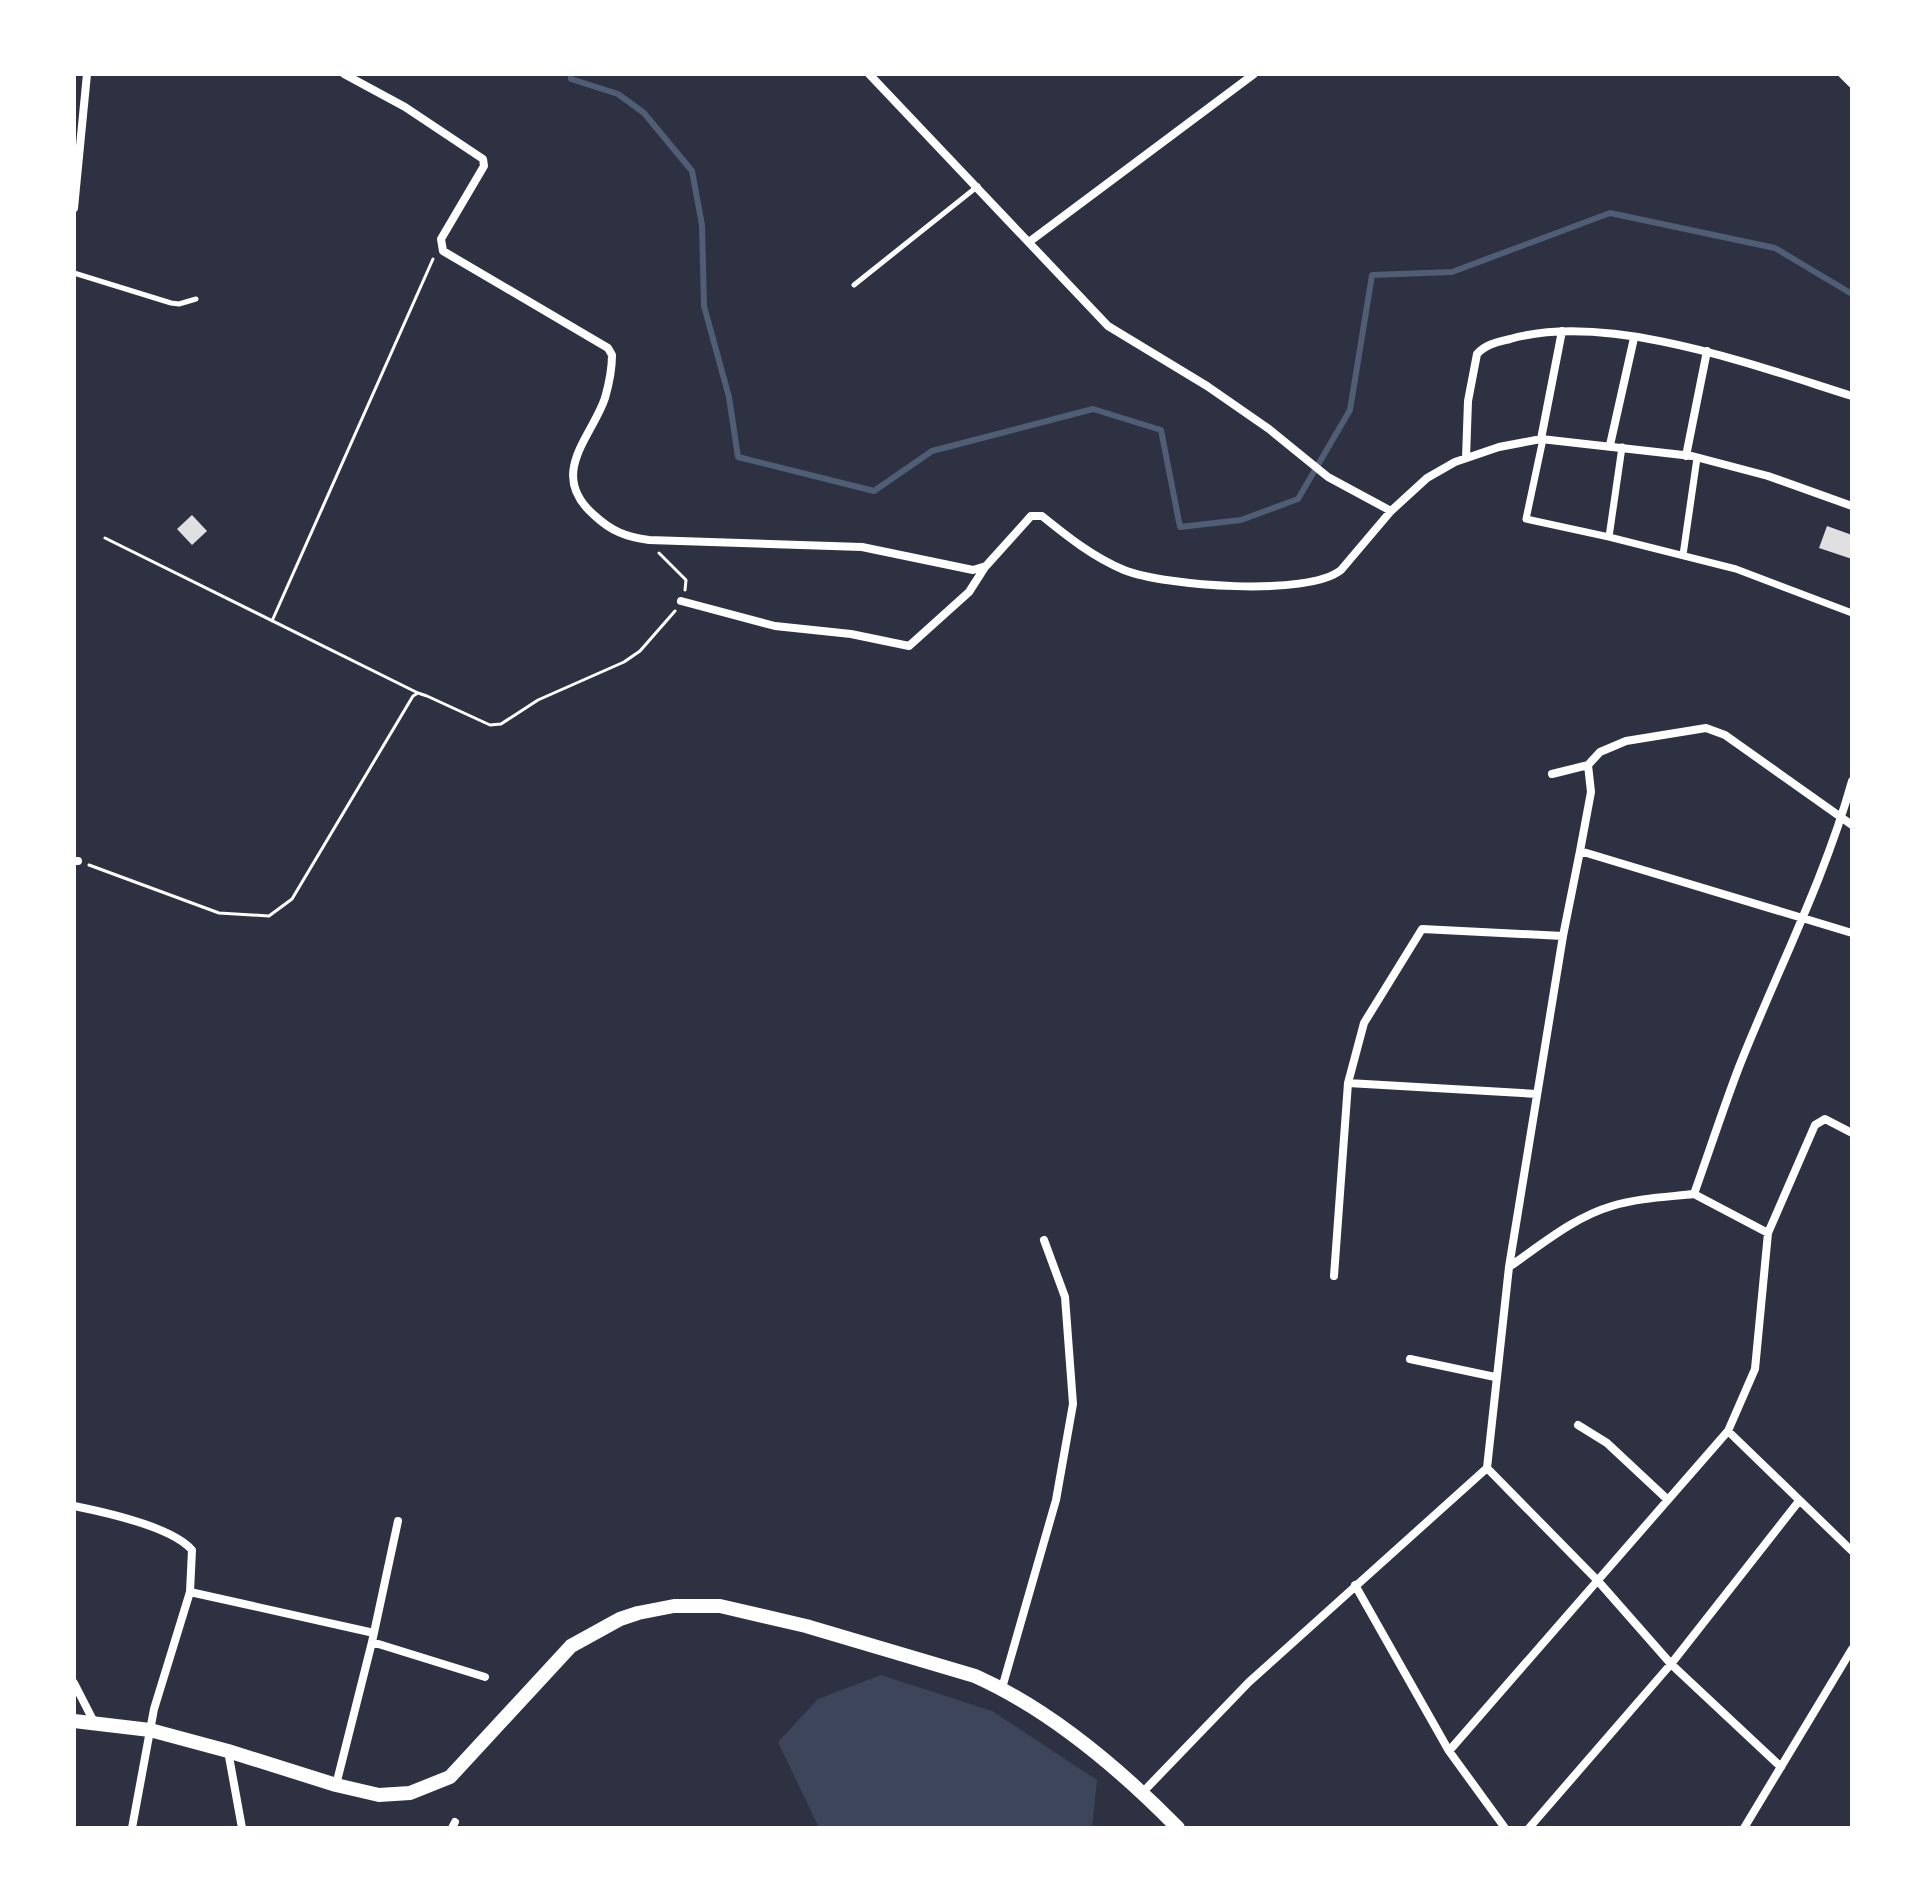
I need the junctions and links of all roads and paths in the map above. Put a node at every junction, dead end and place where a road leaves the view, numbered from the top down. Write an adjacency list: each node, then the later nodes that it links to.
1 (87, 74): 9 (street)
2 (344, 74): 11 (street)
3 (887, 74): 6 (street)
4 (1254, 74): 10 (street)
5 (1842, 74): 7 (street)
6 (873, 78): 8 (street)
7 (1852, 84)
8 (978, 186): 10 (street); 13 (lane)
9 (74, 208)
10 (1029, 242): 26 (street)
11 (440, 243): 29 (street); 34 (path)
12 (74, 273): 14 (lane)
13 (854, 285)
14 (196, 299)
15 (1562, 331): 16 (street); 19 (street); 23 (street)
16 (1634, 338): 17 (street); 20 (street)
17 (1707, 351): 18 (street); 22 (street)
18 (1852, 396)
19 (1542, 439): 20 (street); 23 (street); 27 (street)
20 (1610, 445): 21 (street)
21 (1622, 447): 22 (street); 27 (street)
22 (1686, 456): 24 (street)
23 (1466, 458): 26 (street)
24 (1697, 458): 25 (street); 30 (street)
25 (1852, 506)
26 (1391, 511): 31 (street)
27 (1609, 537): 30 (street)
28 (105, 538): 34 (path)
29 (649, 540): 31 (street); 32 (path)
30 (1683, 555): 33 (street)
31 (986, 566): 32 (street)
32 (681, 601): 35 (path)
33 (1852, 613)
34 (272, 621): 35 (path)
35 (418, 693): 42 (path)
36 (1588, 765): 37 (street); 39 (street); 41 (street)
37 (1552, 774)
38 (1852, 781): 39 (street)
39 (1842, 817): 40 (street); 43 (street)
40 (1852, 825)
41 (1580, 851): 43 (street); 45 (street)
42 (76, 861)
43 (1805, 918): 44 (street); 49 (street)
44 (1852, 933)
45 (1563, 936): 46 (street); 47 (street)
46 (1348, 1083): 47 (street); 53 (street)
47 (1537, 1094): 52 (street)
48 (1852, 1133): 50 (street)
49 (1694, 1194): 50 (street); 52 (street)
50 (1768, 1233): 57 (street)
51 (1044, 1240): 72 (street)
52 (1509, 1267): 55 (street)
53 (1334, 1276)
54 (1410, 1359): 55 (street)
55 (1495, 1377): 58 (street)
56 (1578, 1425): 59 (street)
57 (1728, 1431): 59 (street); 60 (street)
58 (1487, 1468): 64 (street); 65 (street)
59 (1668, 1500): 64 (street)
60 (1799, 1501): 63 (street); 69 (street)
61 (74, 1506): 66 (street)
62 (398, 1521): 67 (street)
63 (1852, 1551)
64 (1598, 1581): 69 (street); 77 (street)
65 (1355, 1585): 77 (street); 80 (street)
66 (190, 1592): 67 (street); 75 (street)
67 (373, 1637): 70 (street); 79 (street)
68 (1852, 1649): 78 (street)
69 (1671, 1664): 78 (street); 86 (street)
70 (485, 1677)
71 (74, 1683): 74 (street)
72 (1002, 1688): 79 (street); 80 (street)
73 (74, 1721): 74 (street)
74 (94, 1722): 75 (street)
75 (150, 1730): 76 (street); 82 (street)
76 (228, 1751): 79 (street); 83 (street)
77 (1449, 1751): 85 (street)
78 (1781, 1767): 87 (street)
79 (336, 1785)
80 (1142, 1793): 81 (street)
81 (1166, 1822): 84 (street)
82 (132, 1828)
83 (242, 1828)
84 (1178, 1828)
85 (1505, 1828)
86 (1529, 1828)
87 (1744, 1828)

